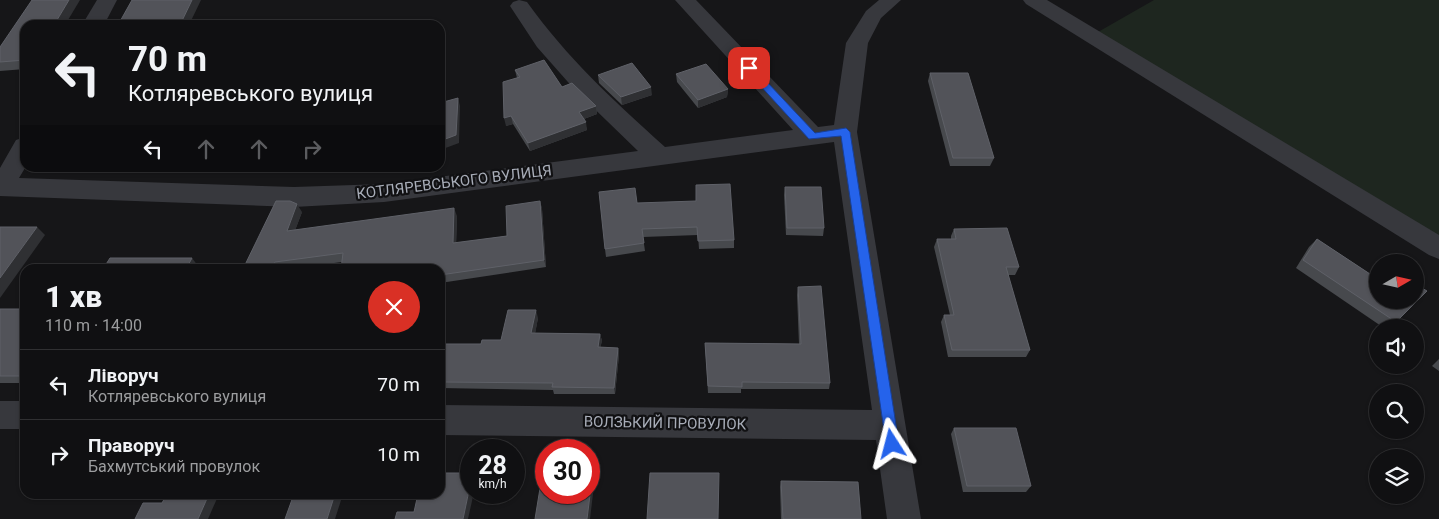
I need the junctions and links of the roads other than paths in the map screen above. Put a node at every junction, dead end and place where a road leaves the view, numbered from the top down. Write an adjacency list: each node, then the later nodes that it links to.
1 (107, 0): 6 (street)
2 (686, 0): 8 (street)
3 (890, 0): 7 (street)
4 (1033, 0): 12 (street)
5 (520, 6): 10 (street)
6 (96, 20)
7 (846, 132): 8 (street, КОТЛЯРЕВСЬКОГО ВУЛИЦЯ); 16 (street)
8 (812, 136): 10 (street, КОТЛЯРЕВСЬКОГО ВУЛИЦЯ)
9 (20, 155): 11 (street)
10 (659, 156): 11 (street, КОТЛЯРЕВСЬКОГО ВУЛИЦЯ)
11 (1, 187)
12 (1439, 248)
13 (0, 415): 14 (street)
14 (20, 415)
15 (445, 420): 16 (street, ВОЛЗЬКИЙ ПРОВУЛОК)
16 (890, 425): 17 (street)
17 (904, 519)

